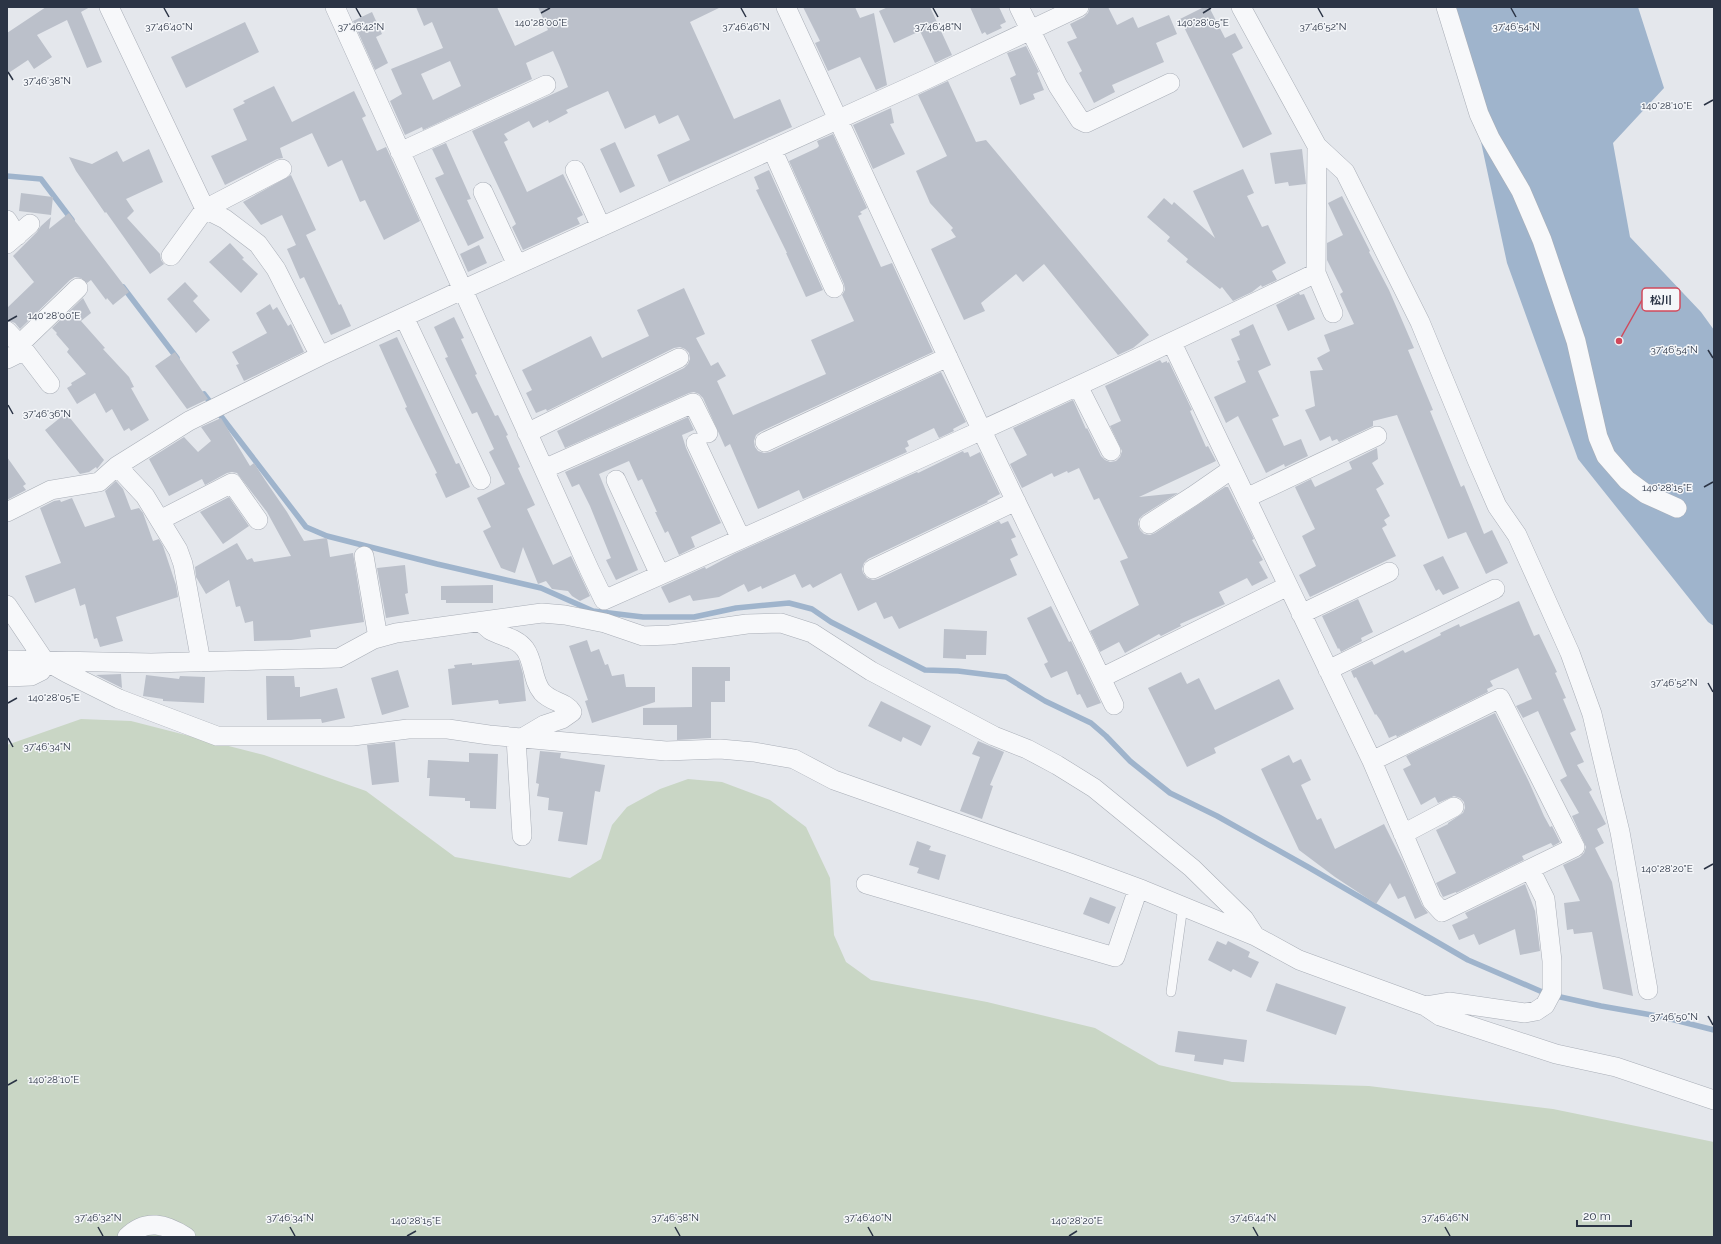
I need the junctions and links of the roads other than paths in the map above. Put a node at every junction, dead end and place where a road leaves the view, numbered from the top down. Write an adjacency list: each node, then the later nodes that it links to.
1 (109, 7): 18 (street)
2 (335, 7): 14 (street)
3 (786, 7): 11 (street)
4 (1019, 7): 8 (street)
5 (1079, 7): 8 (street)
6 (1241, 7): 12 (street)
7 (1446, 7): 51 (street)
8 (1029, 30): 9 (street); 11 (street)
9 (1170, 83)
10 (546, 85): 14 (street)
11 (837, 119): 13 (street); 34 (street)
12 (1317, 146): 24 (street); 86 (street)
13 (772, 149): 20 (street); 26 (street)
14 (400, 152): 27 (street)
15 (282, 169): 18 (street)
16 (575, 170): 20 (street)
17 (483, 192): 23 (street)
18 (205, 209): 22 (street); 33 (street)
19 (7, 220): 21 (street)
20 (601, 227): 23 (street)
21 (18, 235)
22 (172, 256)
23 (517, 265): 27 (street)
24 (1316, 273): 28 (street); 31 (street)
25 (78, 288): 32 (street)
26 (834, 288)
27 (462, 290): 29 (street); 40 (street)
28 (1333, 313)
29 (404, 317): 33 (street); 47 (street)
30 (7, 331): 32 (street)
31 (1172, 343): 38 (street); 46 (street)
32 (21, 346): 36 (street); 37 (street)
33 (320, 356): 44 (street)
34 (948, 357): 39 (street); 42 (street)
35 (679, 358): 40 (street)
36 (7, 359)
37 (50, 384)
38 (1078, 386): 39 (street); 43 (street)
39 (982, 431): 50 (street); 56 (street)
40 (527, 432): 45 (street)
41 (1377, 436): 49 (street)
42 (765, 442)
43 (1111, 450)
44 (117, 466): 52 (street); 53 (street)
45 (544, 469): 56 (street); 63 (street)
46 (1232, 469): 49 (street); 55 (street)
47 (481, 480)
48 (616, 480): 60 (street)
49 (1246, 498): 61 (street)
50 (1016, 501): 58 (street); 74 (street)
51 (1678, 508)
52 (7, 512)
53 (160, 520): 54 (street); 71 (street)
54 (258, 520)
55 (1149, 524)
56 (741, 539): 60 (street)
57 (364, 556): 68 (street)
58 (872, 569)
59 (1389, 572): 65 (street)
60 (660, 575): 63 (street)
61 (1288, 586): 65 (street); 74 (street)
62 (1495, 589): 72 (street)
63 (604, 600): 67 (street)
64 (7, 605): 70 (street)
65 (1301, 614): 72 (street)
66 (480, 622): 67 (street); 68 (street); 76 (street)
67 (606, 623): 85 (street)
68 (378, 638): 71 (street)
69 (7, 660): 70 (street)
70 (44, 660): 71 (street); 73 (street); 76 (street)
71 (201, 662)
72 (1328, 670): 77 (street)
73 (7, 677)
74 (1101, 678): 75 (street)
75 (1114, 705)
76 (519, 738): 80 (street); 83 (street)
77 (1372, 761): 79 (street); 81 (street)
78 (1454, 807): 79 (street)
79 (1403, 834): 81 (street)
80 (522, 836)
81 (1530, 869): 88 (street)
82 (866, 884): 83 (street)
83 (1138, 888): 84 (street)
84 (1183, 906): 85 (street); 87 (lane)
85 (1255, 936): 88 (street)
86 (1648, 990)
87 (1171, 992)
88 (1425, 1006): 89 (street)
89 (1714, 1100)
90 (127, 1237): 91 (street)
91 (186, 1237)

